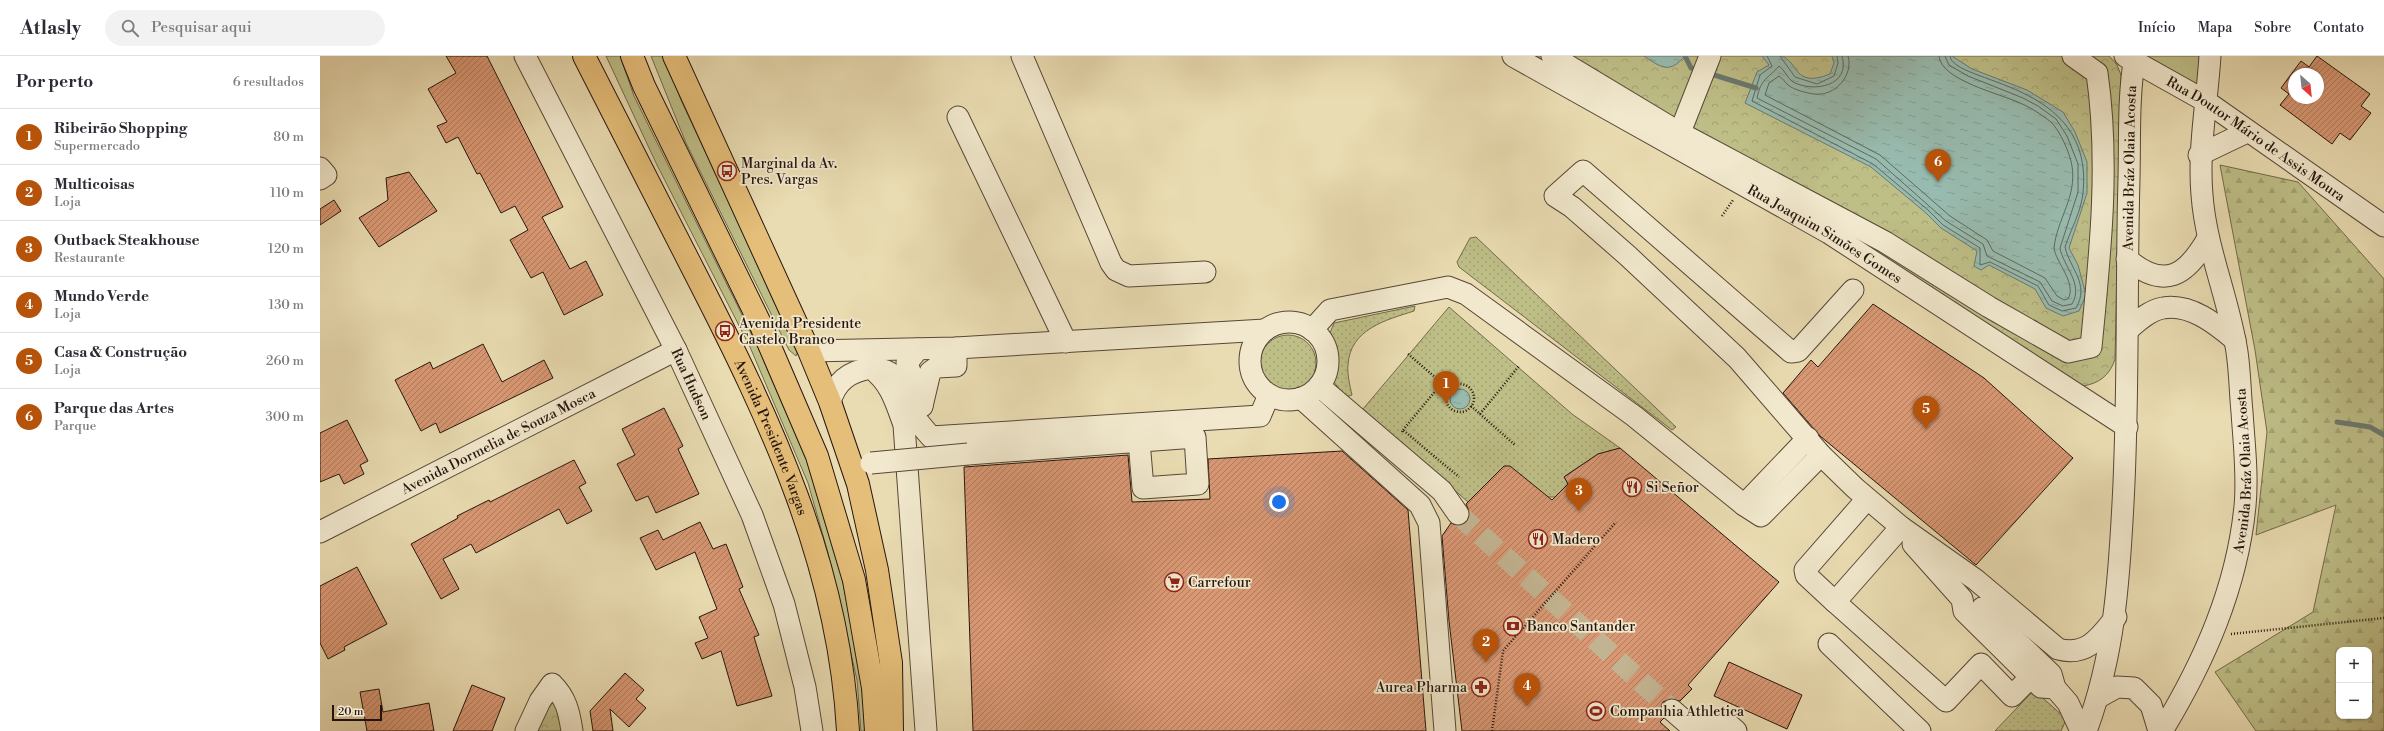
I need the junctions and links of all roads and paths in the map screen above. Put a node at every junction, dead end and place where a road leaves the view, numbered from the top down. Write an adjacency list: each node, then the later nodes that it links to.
1 (525, 56): 31 (street, Rua Hudson)
2 (584, 56): 73 (main road, Avenida Presidente Vargas)
3 (632, 56): 74 (main road)
4 (674, 56): 32 (main road)
5 (1022, 56): 22 (street)
6 (1513, 56): 15 (street, Rua Joaquim Simões Gomes)
7 (1552, 56): 15 (street)
8 (1710, 56): 15 (street)
9 (2073, 56): 15 (street)
10 (2210, 56): 12 (street, Avenida Bráz Olaia Acosta)
11 (2131, 58): 12 (street, Rua Doutor Mário de Assis Moura); 21 (street, Avenida Bráz Olaia Acosta)
12 (2207, 102): 14 (street, Rua Doutor Mário de Assis Moura); 16 (street, Avenida Bráz Olaia Acosta)
13 (958, 117): 28 (street)
14 (2247, 132): 16 (street); 19 (street, Rua Doutor Mário de Assis Moura)
15 (1677, 140): 44 (street, Rua Joaquim Simões Gomes)
16 (2200, 155): 20 (street, Avenida Bráz Olaia Acosta)
17 (320, 168): 18 (street)
18 (320, 179)
19 (2384, 226)
20 (2208, 238): 21 (street); 27 (street, Avenida Bráz Olaia Acosta)
21 (2127, 259): 26 (street, Avenida Bráz Olaia Acosta)
22 (1205, 272)
23 (1853, 290): 47 (street)
24 (1265, 330): 25 (street); 28 (street); 38 (street)
25 (1312, 330): 36 (street); 54 (street)
26 (2129, 330): 27 (street); 44 (street, Avenida Bráz Olaia Acosta)
27 (2235, 340): 63 (street, Avenida Bráz Olaia Acosta)
28 (1066, 342): 29 (street)
29 (956, 348): 30 (street); 42 (street)
30 (918, 349): 32 (street); 42 (street)
31 (676, 350): 58 (street, Avenida Dormelia de Souza Mosca); 72 (street, Rua Hudson)
32 (809, 351): 40 (main road)
33 (1408, 354): 35 (path)
34 (1519, 366): 43 (path)
35 (1442, 383): 37 (path); 45 (path)
36 (1319, 386): 39 (street); 55 (street)
37 (1449, 389): 41 (path); 41 (path)
38 (1269, 395): 39 (street); 42 (street)
39 (1301, 398): 77 (street)
40 (830, 402): 42 (street); 52 (main road)
41 (1472, 406): 43 (path)
42 (912, 414): 76 (street)
43 (1480, 414): 49 (path)
44 (2127, 426): 61 (street, Avenida Bráz Olaia Acosta)
45 (1403, 430): 46 (path); 51 (path)
46 (1399, 435)
47 (1808, 438): 50 (street); 54 (street)
48 (1140, 441): 52 (street, bridge)
49 (1515, 445)
50 (1821, 455): 53 (street); 54 (street)
51 (1459, 477)
52 (858, 484): 75 (main road)
53 (1867, 499): 57 (street); 60 (street)
54 (1744, 505)
55 (1458, 514)
56 (1616, 522): 78 (path)
57 (1901, 527): 59 (street); 60 (street); 61 (street)
58 (320, 532)
59 (1962, 599): 65 (street); 66 (street)
60 (1835, 602): 65 (street)
61 (2116, 617): 67 (street, Avenida Bráz Olaia Acosta)
62 (2384, 618): 63 (path)
63 (2213, 636): 83 (street, Avenida Bráz Olaia Acosta)
64 (1829, 644): 80 (street)
65 (2031, 677): 66 (street)
66 (2055, 688): 81 (street)
67 (2099, 697): 82 (street, Avenida Bráz Olaia Acosta); 83 (street)
68 (1672, 710): 69 (street)
69 (1694, 729): 79 (street)
70 (526, 731): 71 (street)
71 (572, 731)
72 (812, 731)
73 (848, 731)
74 (876, 731)
75 (892, 731)
76 (926, 731)
77 (1445, 731)
78 (1492, 731)
79 (1736, 731)
80 (1920, 731)
81 (2081, 731)
82 (2086, 731)
83 (2161, 731)

